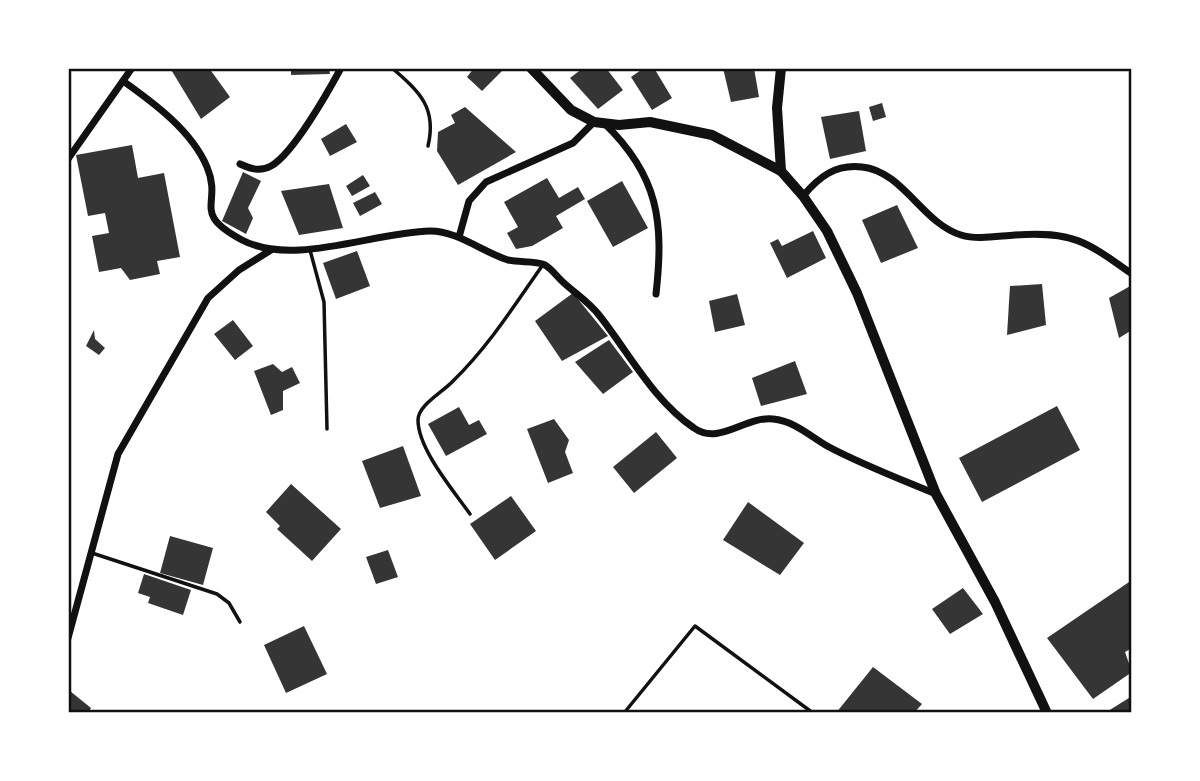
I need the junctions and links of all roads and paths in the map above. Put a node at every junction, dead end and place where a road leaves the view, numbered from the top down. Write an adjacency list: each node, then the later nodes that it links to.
1 (132, 68): 6 (street)
2 (341, 68): 10 (street)
3 (392, 68): 8 (lane)
4 (531, 68): 7 (street)
5 (781, 68): 11 (street)
6 (123, 81): 9 (street); 15 (street)
7 (599, 123): 11 (street); 13 (street); 18 (street)
8 (428, 146)
9 (68, 159)
10 (240, 164)
11 (781, 171): 12 (street)
12 (803, 196): 17 (street); 20 (street)
13 (459, 237): 14 (street); 16 (street)
14 (310, 248): 15 (street); 19 (lane)
15 (272, 250): 22 (street)
16 (543, 264): 20 (street); 21 (lane)
17 (1132, 274)
18 (656, 295)
19 (327, 429)
20 (936, 494): 27 (street)
21 (470, 514)
22 (92, 553): 23 (lane); 24 (street)
23 (240, 622)
24 (68, 638)
25 (624, 713): 26 (path)
26 (813, 713)
27 (1046, 713)

